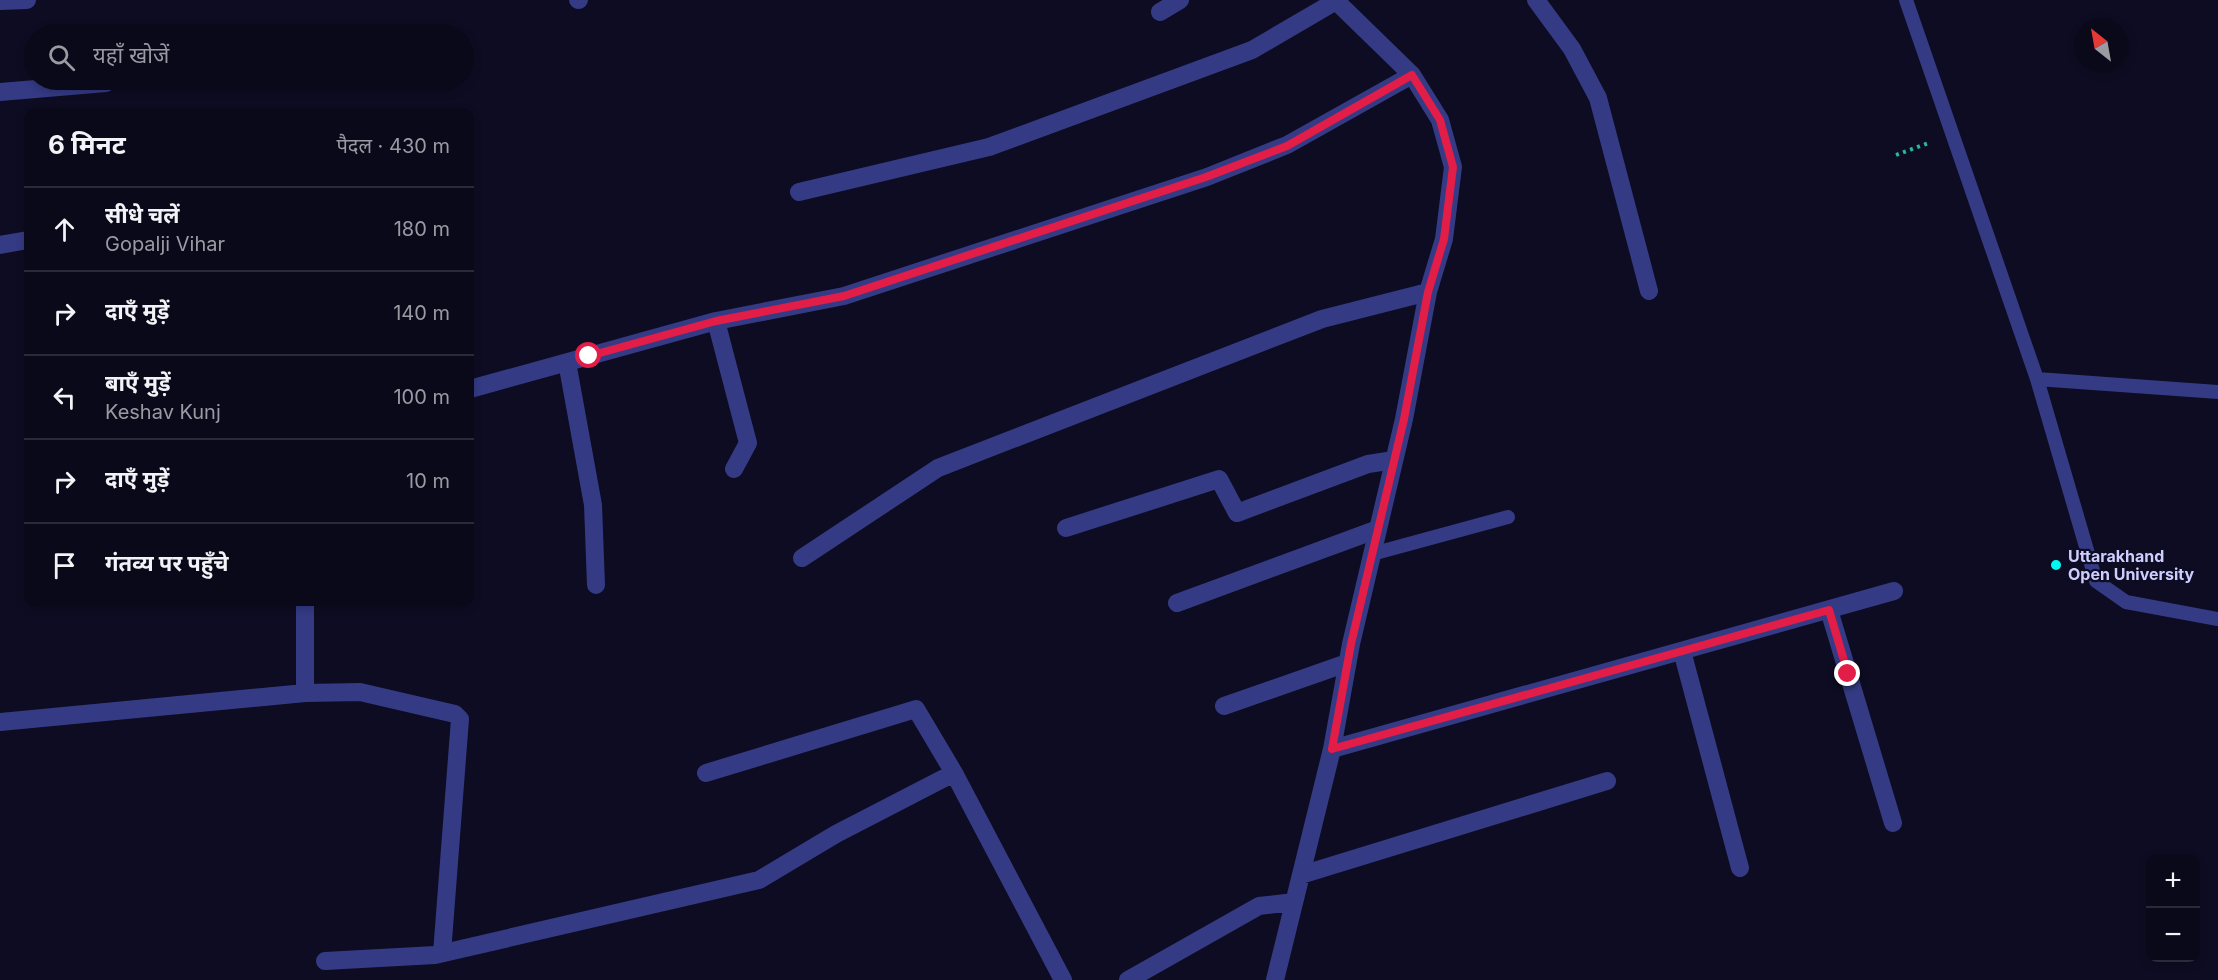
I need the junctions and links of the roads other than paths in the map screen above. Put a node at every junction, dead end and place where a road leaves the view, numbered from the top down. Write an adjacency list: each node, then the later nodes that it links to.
1 (27, 0): 5 (street)
2 (1180, 0): 7 (street)
3 (1536, 0): 14 (street)
4 (1906, 0): 18 (lane)
5 (0, 1)
6 (1336, 1): 8 (street); 11 (street)
7 (1160, 12)
8 (1412, 75): 15 (street); 16 (street)
9 (24, 90): 10 (street)
10 (0, 92)
11 (799, 192)
12 (24, 241): 13 (street)
13 (0, 245)
14 (1649, 291)
15 (1428, 292): 21 (street); 27 (street)
16 (716, 321): 17 (street); 22 (street)
17 (567, 362): 19 (street); 28 (street)
18 (2037, 379): 20 (lane); 33 (lane)
19 (474, 388)
20 (2218, 392)
21 (1394, 460): 24 (street); 25 (street)
22 (734, 469)
23 (1508, 517): 26 (lane)
24 (1066, 528)
25 (1378, 528): 26 (street); 30 (street)
26 (1372, 554): 35 (street)
27 (802, 558)
28 (596, 585)
29 (1894, 591): 32 (street)
30 (1177, 603)
31 (305, 606): 36 (street)
32 (1829, 610): 34 (street); 43 (street)
33 (2218, 619)
34 (1682, 651): 39 (street); 44 (street)
35 (1347, 663): 37 (street); 39 (street)
36 (305, 693): 38 (street); 47 (street)
37 (1224, 706)
38 (0, 722)
39 (1332, 749): 45 (street)
40 (706, 773): 41 (street)
41 (954, 773): 47 (street); 49 (street)
42 (1607, 781): 45 (street)
43 (1893, 823)
44 (1740, 868)
45 (1301, 875): 46 (street)
46 (1294, 902): 50 (street); 51 (street)
47 (442, 953): 48 (street)
48 (325, 961)
49 (1064, 980)
50 (1128, 980)
51 (1275, 980)

